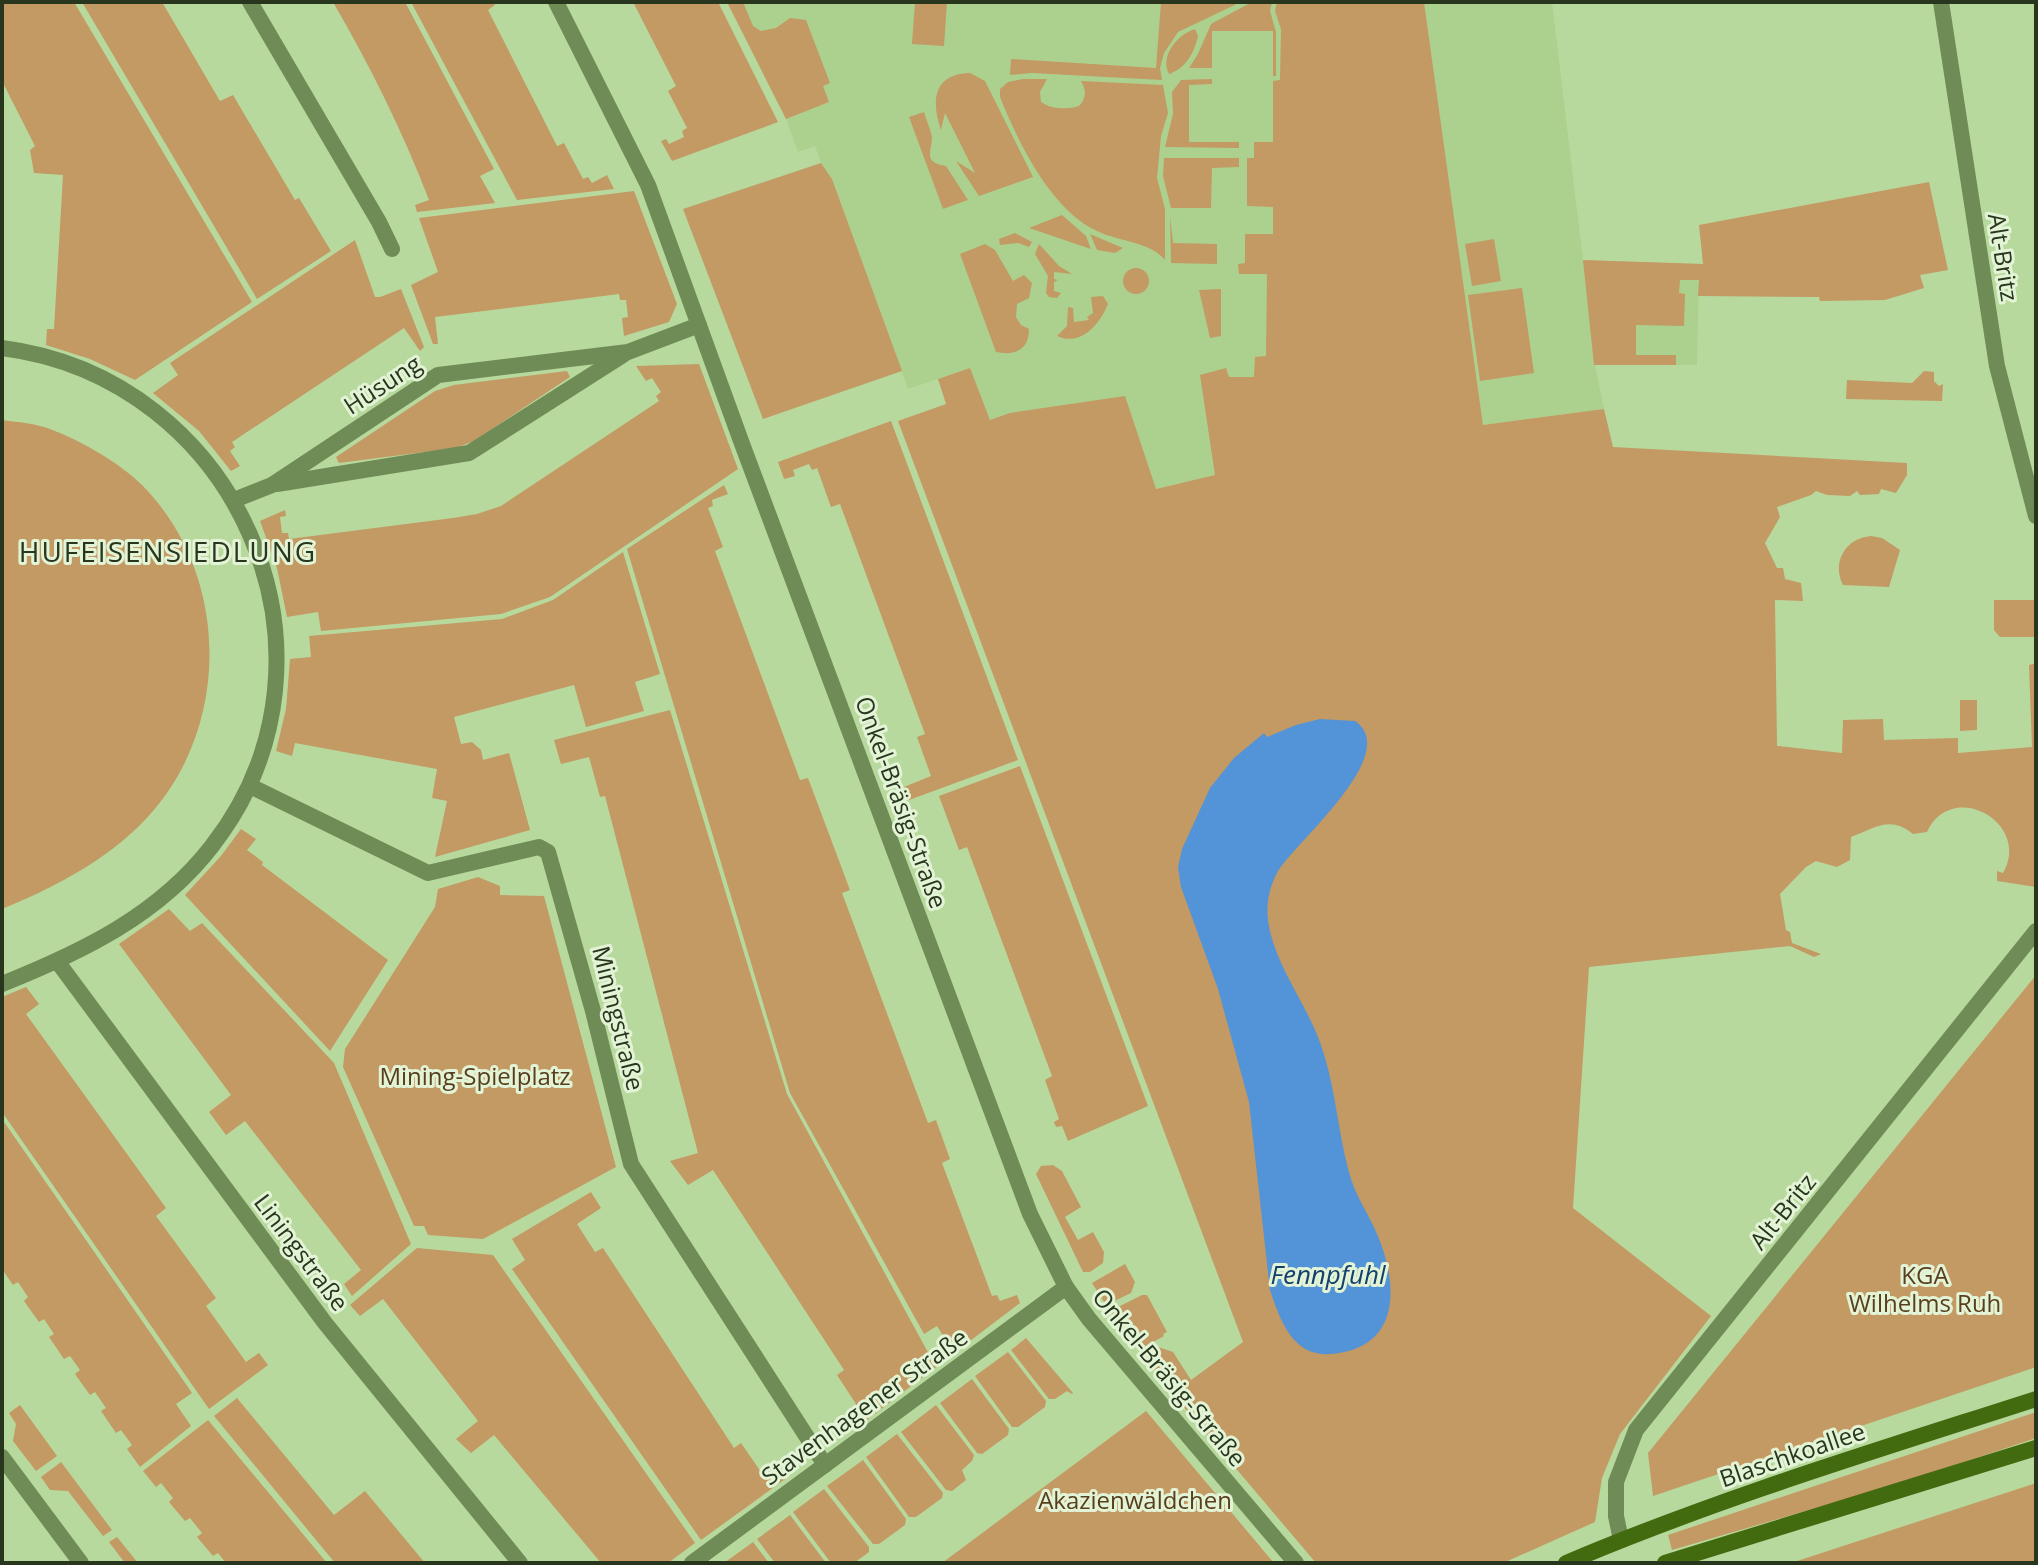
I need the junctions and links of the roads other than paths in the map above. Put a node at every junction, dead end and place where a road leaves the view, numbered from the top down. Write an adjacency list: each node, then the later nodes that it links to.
1 (250, 2): 4 (street)
2 (556, 2): 5 (street, Onkel-Bräsig-Straße)
3 (1941, 2): 10 (street, Alt-Britz)
4 (392, 249)
5 (699, 325): 7 (street, Hüsung); 15 (street, Onkel-Bräsig-Straße)
6 (2, 348): 9 (street)
7 (628, 352): 8 (street, Hüsung); 8 (street, Hüsung)
8 (272, 485): 9 (street, Hüsung)
9 (234, 500): 11 (street)
10 (2036, 516)
11 (250, 786): 13 (street); 19 (street, Miningstraße)
12 (2036, 931): 20 (street, Alt-Britz)
13 (57, 961): 14 (street); 22 (street, Liningstraße)
14 (2, 984)
15 (1066, 1287): 19 (street, Stavenhagener Straße); 24 (street, Onkel-Bräsig-Straße)
16 (2036, 1399): 20 (main road, Blaschkoallee)
17 (2036, 1448): 26 (main road)
18 (2, 1457): 21 (street)
19 (825, 1465): 23 (street, Stavenhagener Straße)
20 (1621, 1540): 25 (main road, Blaschkoallee)
21 (81, 1563)
22 (520, 1563)
23 (692, 1563)
24 (1296, 1563)
25 (1566, 1563)
26 (1665, 1563)

